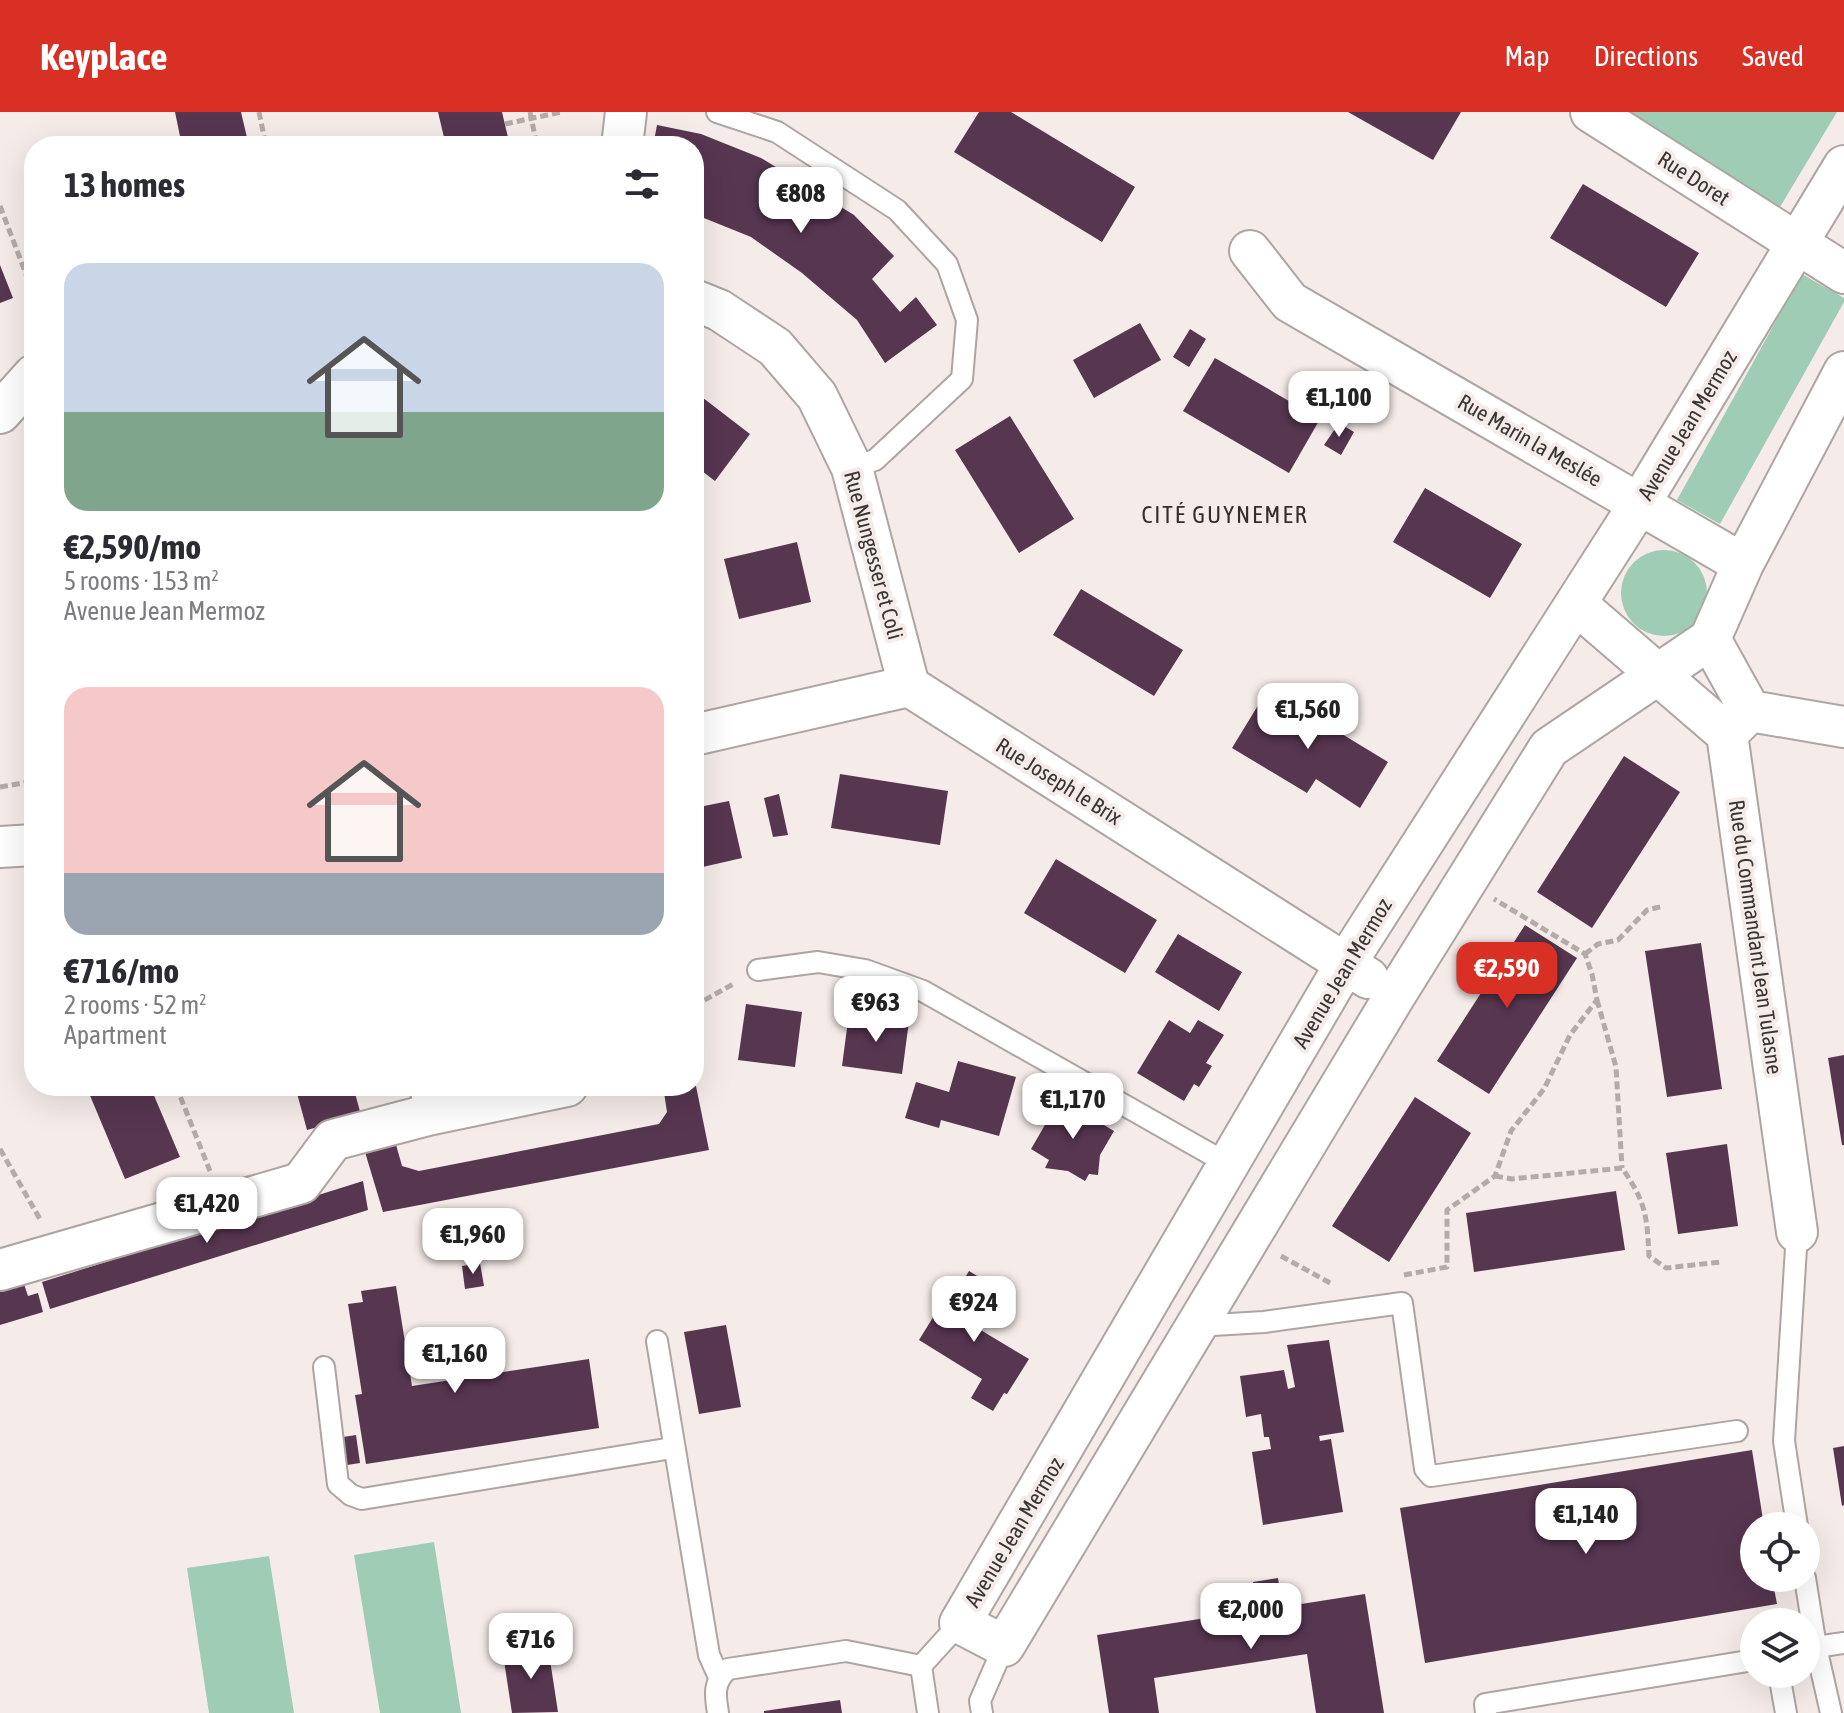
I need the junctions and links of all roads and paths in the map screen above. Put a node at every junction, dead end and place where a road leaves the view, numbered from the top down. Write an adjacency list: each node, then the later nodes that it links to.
1 (259, 112): 8 (path)
2 (561, 112): 6 (path)
3 (626, 112): 10 (street)
4 (717, 112): 21 (lane)
5 (1591, 112): 13 (street, Rue Doret)
6 (530, 115): 7 (path); 9 (path)
7 (505, 124)
8 (264, 136)
9 (535, 136)
10 (623, 136)
11 (1844, 166): 13 (street, Avenue Jean Mermoz)
12 (0, 206): 15 (path)
13 (1797, 244): 16 (street); 22 (street, Avenue Jean Mermoz)
14 (1250, 251): 22 (street, Rue Marin la Meslée)
15 (24, 269)
16 (1844, 273)
17 (704, 304): 21 (street, Rue Nungesser et Coli)
18 (1844, 372): 23 (street)
19 (24, 386): 20 (street)
20 (0, 413)
21 (852, 468): 27 (street, Rue Nungesser et Coli)
22 (1640, 503): 23 (street, Rue Marin la Meslée); 24 (street, Avenue Jean Mermoz)
23 (1743, 564): 25 (street)
24 (1576, 604): 26 (street); 38 (street, Avenue Jean Mermoz)
25 (1710, 639): 26 (street); 28 (street)
26 (1656, 674): 28 (street); 35 (street)
27 (909, 686): 30 (street); 38 (street, Rue Joseph le Brix)
28 (1739, 723): 29 (street); 51 (street, Rue du Commandant Jean Tulasne)
29 (1844, 727)
30 (704, 733)
31 (24, 783): 32 (path)
32 (0, 787)
33 (24, 846): 34 (street)
34 (0, 847)
35 (1466, 881): 37 (path); 40 (street)
36 (1664, 906): 37 (path)
37 (1585, 954): 42 (path)
38 (1346, 963): 40 (street, Rue Joseph le Brix); 47 (street, Avenue Jean Mermoz)
39 (758, 970): 41 (path); 47 (lane)
40 (1394, 997): 52 (street)
41 (704, 1000)
42 (1597, 1000): 48 (path); 49 (path)
43 (178, 1096): 50 (path)
44 (472, 1096): 45 (street)
45 (424, 1101): 50 (street)
46 (0, 1149): 53 (path)
47 (1228, 1164): 64 (street, Avenue Jean Mermoz)
48 (1622, 1168): 49 (path); 54 (path)
49 (1495, 1176): 56 (path)
50 (223, 1205): 53 (street)
51 (1797, 1232): 63 (lane)
52 (1249, 1238): 57 (path); 58 (street)
53 (60, 1253): 55 (street)
54 (1721, 1262)
55 (0, 1270)
56 (1391, 1277)
57 (1336, 1286)
58 (1196, 1326): 61 (lane); 66 (street)
59 (657, 1341): 62 (lane)
60 (324, 1367): 62 (lane)
61 (1737, 1431)
62 (672, 1448): 71 (lane)
63 (1795, 1512)
64 (960, 1623): 66 (street, Avenue Jean Mermoz); 70 (lane)
65 (1844, 1643): 67 (lane)
66 (1004, 1646): 75 (lane)
67 (1820, 1646)
68 (1740, 1662): 76 (lane)
69 (1820, 1665): 78 (lane)
70 (921, 1666): 71 (lane); 74 (lane)
71 (719, 1677): 73 (lane)
72 (1782, 1688): 77 (lane)
73 (718, 1713)
74 (928, 1713)
75 (982, 1713)
76 (1486, 1713)
77 (1786, 1713)
78 (1831, 1713)

